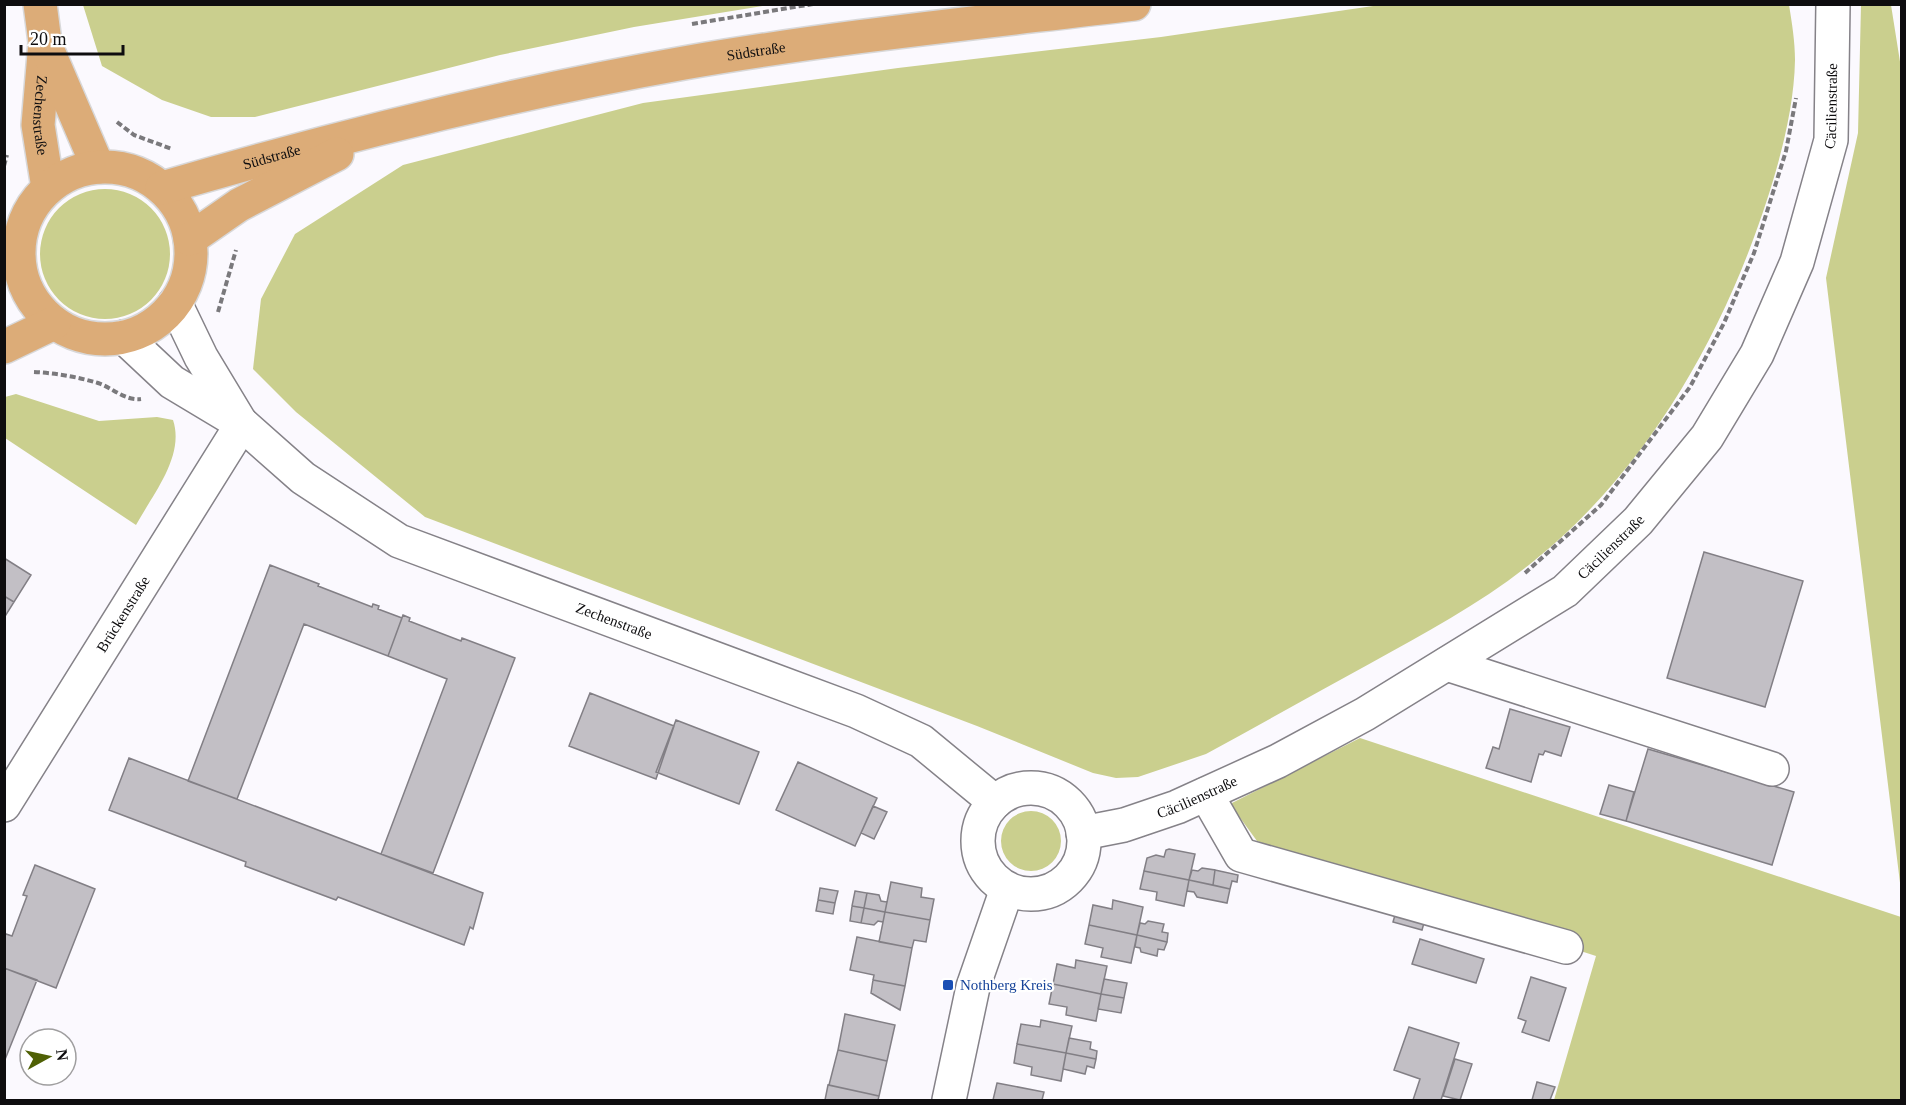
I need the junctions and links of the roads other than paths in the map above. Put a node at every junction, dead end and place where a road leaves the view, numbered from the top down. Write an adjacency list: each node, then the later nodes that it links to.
1 (40, 4): 4 (main road, Zechenstraße)
2 (1134, 4): 5 (main road, Südstraße)
3 (1833, 4): 16 (street, Cäcilienstraße)
4 (45, 42): 6 (main road, Zechenstraße); 7 (main road, Zechenstraße)
5 (384, 129): 8 (main road, Südstraße); 9 (main road, Südstraße)
6 (98, 167): 7 (main road); 8 (main road)
7 (48, 188): 10 (main road)
8 (162, 188): 9 (main road)
9 (190, 239): 11 (main road)
10 (14, 284): 12 (main road)
11 (176, 303): 13 (main road); 15 (street, Zechenstraße)
12 (54, 323): 13 (main road); 14 (main road)
13 (124, 337): 15 (street, Zechenstraße)
14 (4, 347)
15 (242, 424): 19 (street, Zechenstraße); 20 (street, Brückenstraße)
16 (1447, 663): 17 (street); 18 (street, Cäcilienstraße)
17 (1772, 770)
18 (1206, 794): 21 (street, Cäcilienstraße); 23 (street)
19 (994, 802): 21 (street); 22 (street)
20 (4, 805)
21 (1083, 832): 22 (street)
22 (1007, 889): 24 (street)
23 (1566, 947)
24 (949, 1101)

